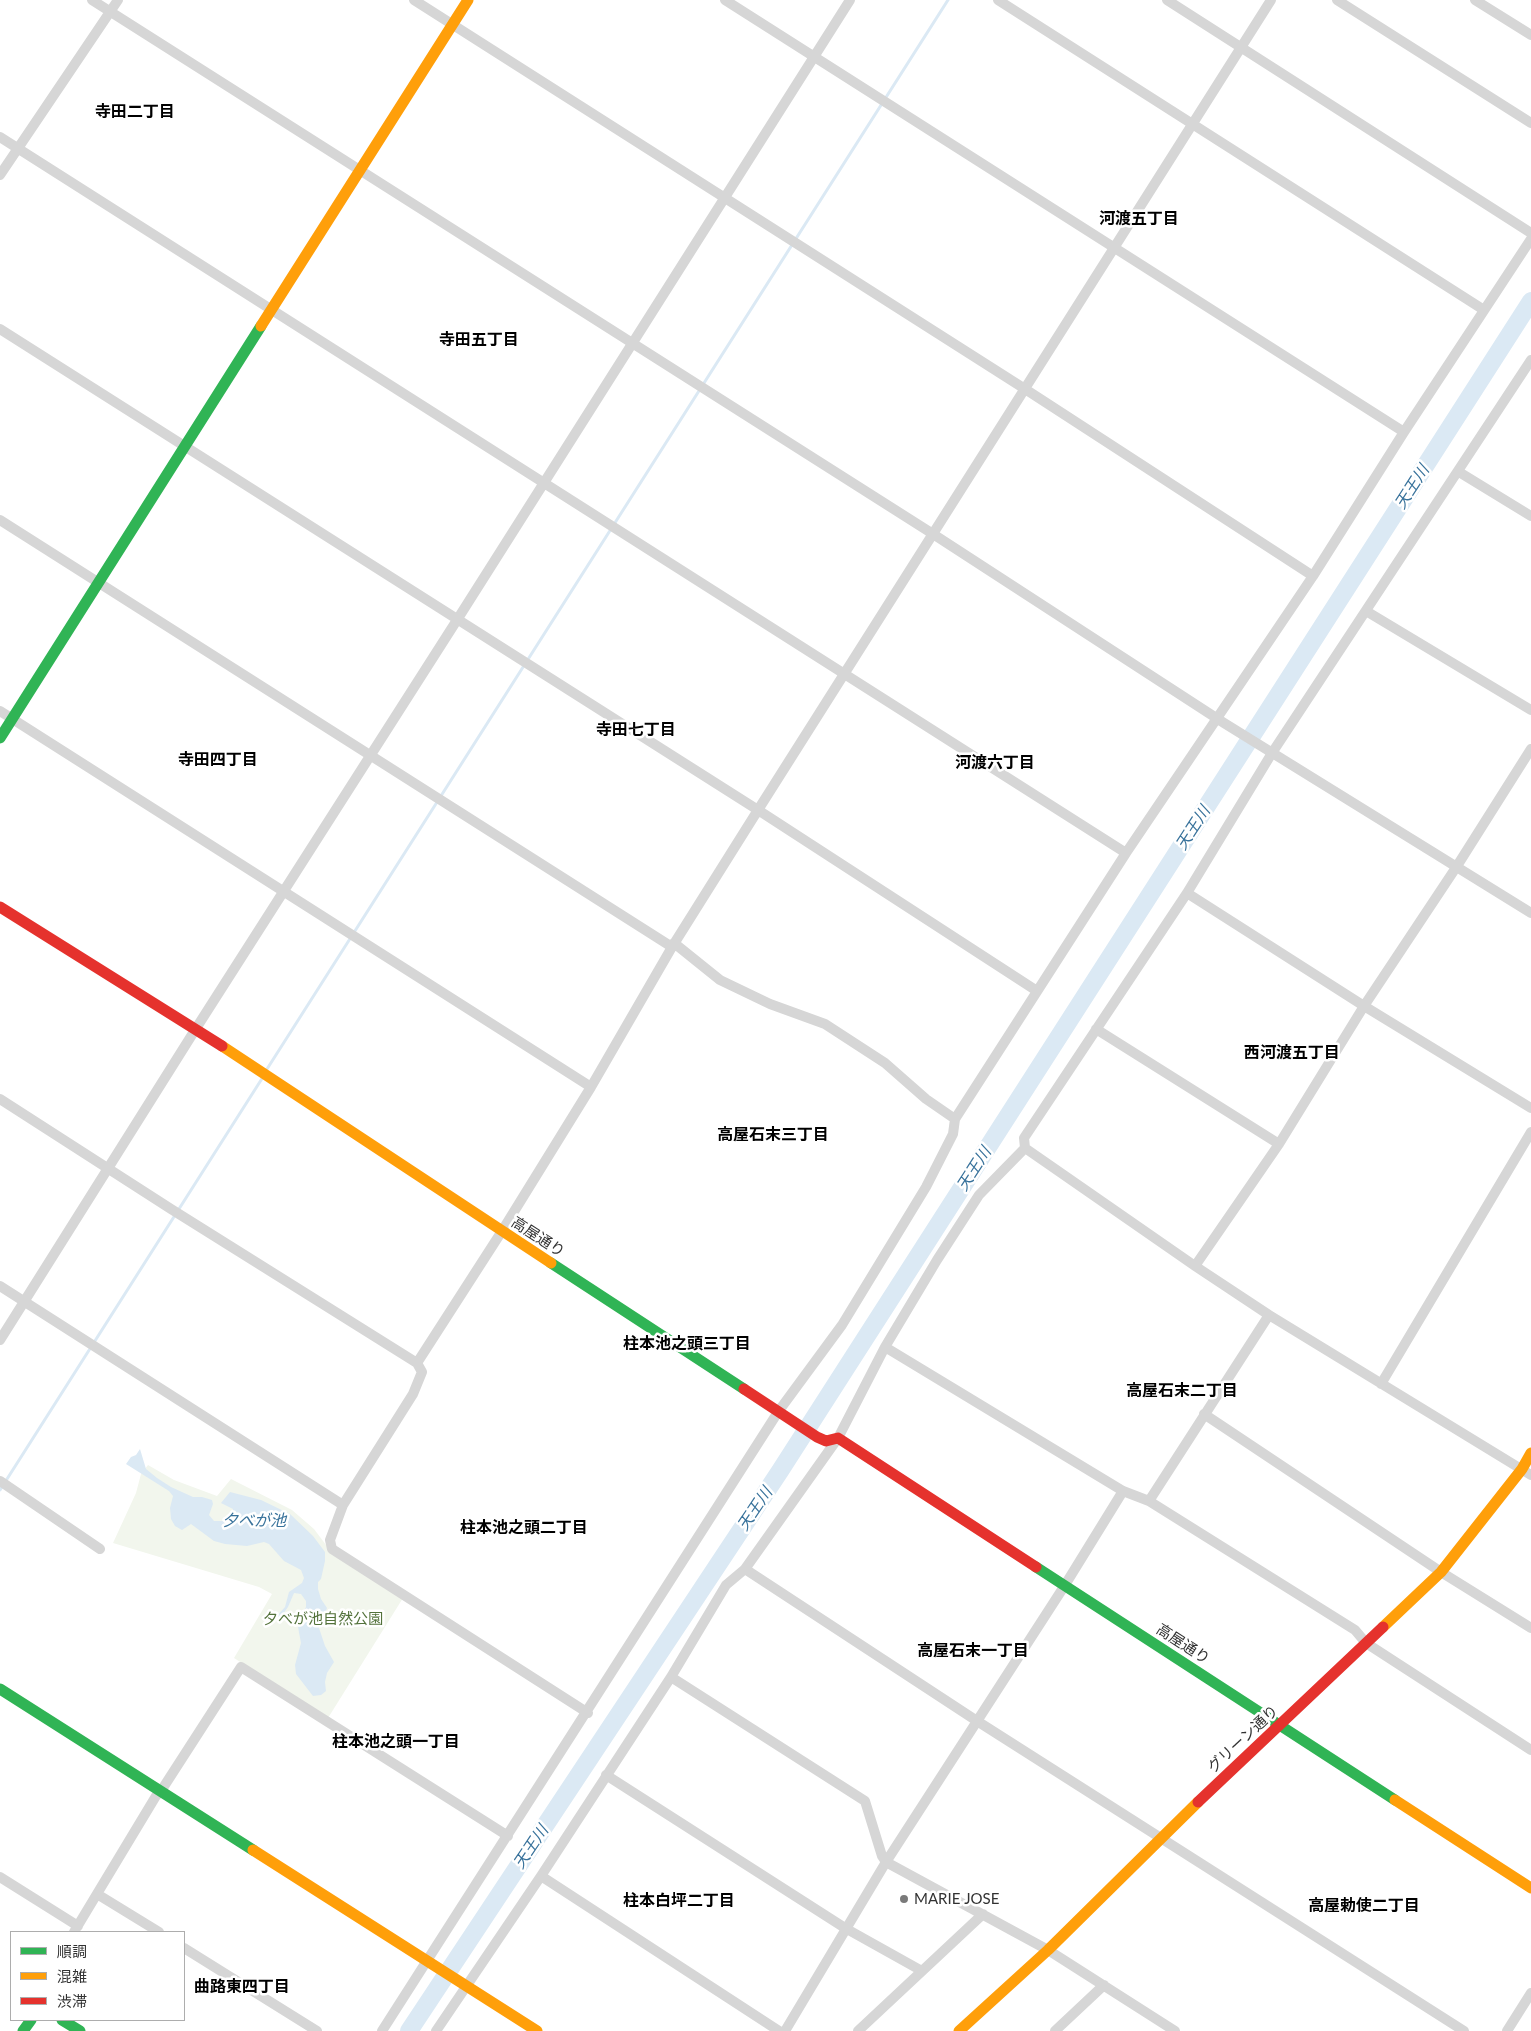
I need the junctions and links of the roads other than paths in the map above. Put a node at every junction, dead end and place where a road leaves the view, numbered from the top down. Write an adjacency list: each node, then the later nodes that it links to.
1 (92, 0): 12 (street)
2 (118, 0): 12 (street)
3 (414, 0): 13 (street)
4 (468, 0): 13 (street)
5 (725, 0): 16 (street)
6 (850, 0): 16 (street)
7 (998, 0): 18 (street)
8 (1167, 0): 15 (street)
9 (1272, 0): 15 (street)
10 (1336, 0): 17 (street)
11 (1475, 0): 14 (street)
12 (110, 11): 20 (street); 21 (street)
13 (452, 24): 21 (street); 23 (street)
14 (1531, 35)
15 (1242, 48): 18 (street); 24 (street)
16 (814, 56): 23 (street); 26 (street)
17 (1531, 123)
18 (1193, 124): 26 (street); 28 (street)
19 (0, 137): 20 (street)
20 (17, 148): 22 (street); 27 (street)
21 (361, 170): 27 (street); 30 (street)
22 (0, 175)
23 (724, 197): 30 (street); 32 (street)
24 (1531, 233)
25 (1531, 239): 28 (street)
26 (1115, 249): 32 (street); 33 (street)
27 (272, 308): 34 (street); 36 (street)
28 (1484, 310): 33 (street)
29 (0, 329): 34 (street)
30 (632, 342): 36 (street); 39 (street)
31 (1531, 360): 35 (street)
32 (1025, 389): 39 (street); 40 (street)
33 (1404, 432): 40 (street)
34 (185, 446): 41 (street); 43 (street)
35 (1459, 472): 37 (street); 42 (street)
36 (544, 483): 43 (street); 44 (street)
37 (1531, 516)
38 (0, 520): 41 (street)
39 (933, 534): 44 (street); 48 (street)
40 (1313, 576): 48 (street)
41 (98, 582): 47 (street); 52 (street)
42 (1366, 611): 45 (street); 51 (street)
43 (457, 620): 52 (street); 53 (street)
44 (844, 673): 53 (street); 54 (street)
45 (1531, 710)
46 (0, 711): 47 (street)
47 (12, 719): 49 (street); 56 (street)
48 (1220, 721): 51 (street); 54 (street)
49 (0, 738)
50 (1531, 749): 55 (street)
51 (1269, 751): 55 (street); 57 (street)
52 (370, 756): 56 (street); 60 (street)
53 (758, 810): 60 (street); 61 (street)
54 (1126, 853): 61 (street)
55 (1457, 866): 59 (street); 62 (street)
56 (284, 891): 64 (street); 65 (street)
57 (1187, 893): 62 (street); 63 (street)
58 (0, 907): 64 (street, 高屋通り)
59 (1531, 913)
60 (673, 945): 65 (street); 68 (street)
61 (1037, 991): 68 (street)
62 (1364, 1006): 67 (street); 70 (street)
63 (1096, 1029): 70 (street); 71 (street)
64 (195, 1030): 72 (street); 73 (street, 高屋通り)
65 (591, 1087): 73 (street)
66 (0, 1099): 72 (street)
67 (1531, 1108)
68 (955, 1119): 82 (street)
69 (1531, 1132): 81 (street)
70 (1279, 1144): 74 (street)
71 (1025, 1148): 74 (street); 79 (street)
72 (108, 1168): 76 (street); 80 (street)
73 (502, 1232): 80 (street); 82 (street, 高屋通り)
74 (1195, 1266): 77 (street)
75 (0, 1286): 76 (street)
76 (25, 1302): 78 (street); 90 (street)
77 (1269, 1315): 81 (street); 83 (street)
78 (0, 1340)
79 (885, 1347): 84 (street); 88 (street)
80 (417, 1363): 90 (street)
81 (1381, 1384): 86 (street)
82 (778, 1412): 84 (street, 高屋通り); 99 (street)
83 (1204, 1414): 89 (street); 93 (street)
84 (838, 1438): 92 (street); 94 (street, 高屋通り)
85 (1531, 1453): 86 (street, グリーン通り)
86 (1526, 1472): 93 (street, グリーン通り)
87 (0, 1482): 91 (street)
88 (1123, 1491): 89 (street); 94 (street)
89 (1150, 1501): 96 (street)
90 (343, 1505): 99 (street)
91 (100, 1549)
92 (746, 1569): 97 (street); 100 (street)
93 (1441, 1572): 95 (street); 96 (street, グリーン通り)
94 (1065, 1585): 100 (street); 101 (street, 高屋通り)
95 (1531, 1628)
96 (1366, 1643): 101 (street, グリーン通り); 102 (street)
97 (671, 1676): 103 (street); 107 (street)
98 (0, 1689): 104 (street)
99 (588, 1712): 105 (street)
100 (977, 1721): 106 (street); 107 (street)
101 (1280, 1725): 106 (street, グリーン通り); 110 (street, 高屋通り)
102 (1531, 1750)
103 (606, 1775): 108 (street); 113 (street)
104 (162, 1791): 105 (street); 111 (street); 118 (street)
105 (508, 1836): 118 (street)
106 (1160, 1838): 117 (street, グリーン通り); 135 (street)
107 (886, 1862): 112 (street); 113 (street)
108 (541, 1876): 120 (street); 129 (street)
109 (0, 1877): 114 (street)
110 (1531, 1888)
111 (97, 1894): 114 (street); 115 (street)
112 (983, 1914): 117 (street); 119 (street)
113 (845, 1928): 119 (street); 130 (street)
114 (76, 1929)
115 (156, 1931)
116 (185, 1949): 125 (street)
117 (1048, 1950): 121 (street); 132 (street, グリーン通り)
118 (430, 1962): 120 (street); 126 (street)
119 (922, 1971): 131 (street)
120 (463, 1984): 127 (street); 128 (street)
121 (1104, 1985): 133 (street); 134 (street)
122 (1531, 1993): 136 (street)
123 (64, 2021): 124 (street)
124 (80, 2031)
125 (316, 2031)
126 (382, 2031)
127 (436, 2031)
128 (537, 2031)
129 (779, 2031)
130 (785, 2031)
131 (858, 2031)
132 (959, 2031)
133 (1055, 2031)
134 (1175, 2031)
135 (1464, 2031)
136 (1506, 2031)

